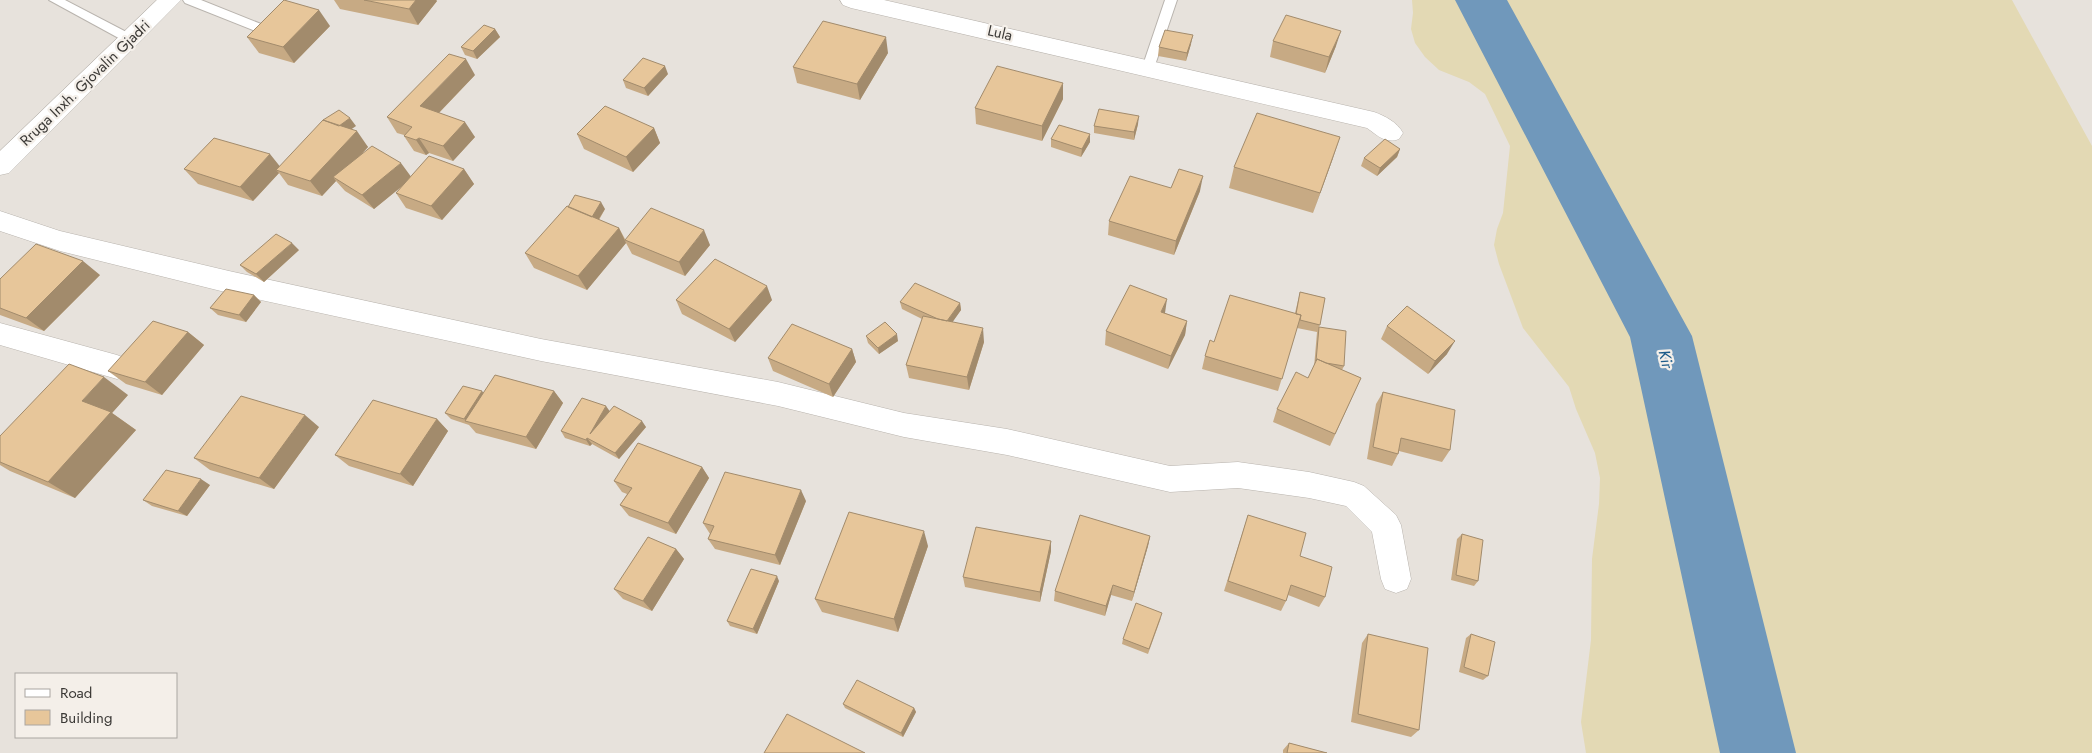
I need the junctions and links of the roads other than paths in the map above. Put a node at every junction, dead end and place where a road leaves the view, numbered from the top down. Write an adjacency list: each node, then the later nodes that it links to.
1 (55, 0): 7 (lane)
2 (170, 0): 7 (street, Rruga Inxh. Gjovalin Gjadri)
3 (189, 0): 6 (lane)
4 (851, 0): 8 (street, Lula)
5 (1170, 0): 8 (lane)
6 (272, 33)
7 (130, 39): 10 (street, Rruga Inxh. Gjovalin Gjadri)
8 (1148, 68): 9 (street, Lula)
9 (1391, 133)
10 (0, 166)
11 (0, 221): 14 (street)
12 (0, 334): 13 (street)
13 (117, 368)
14 (1396, 579)

